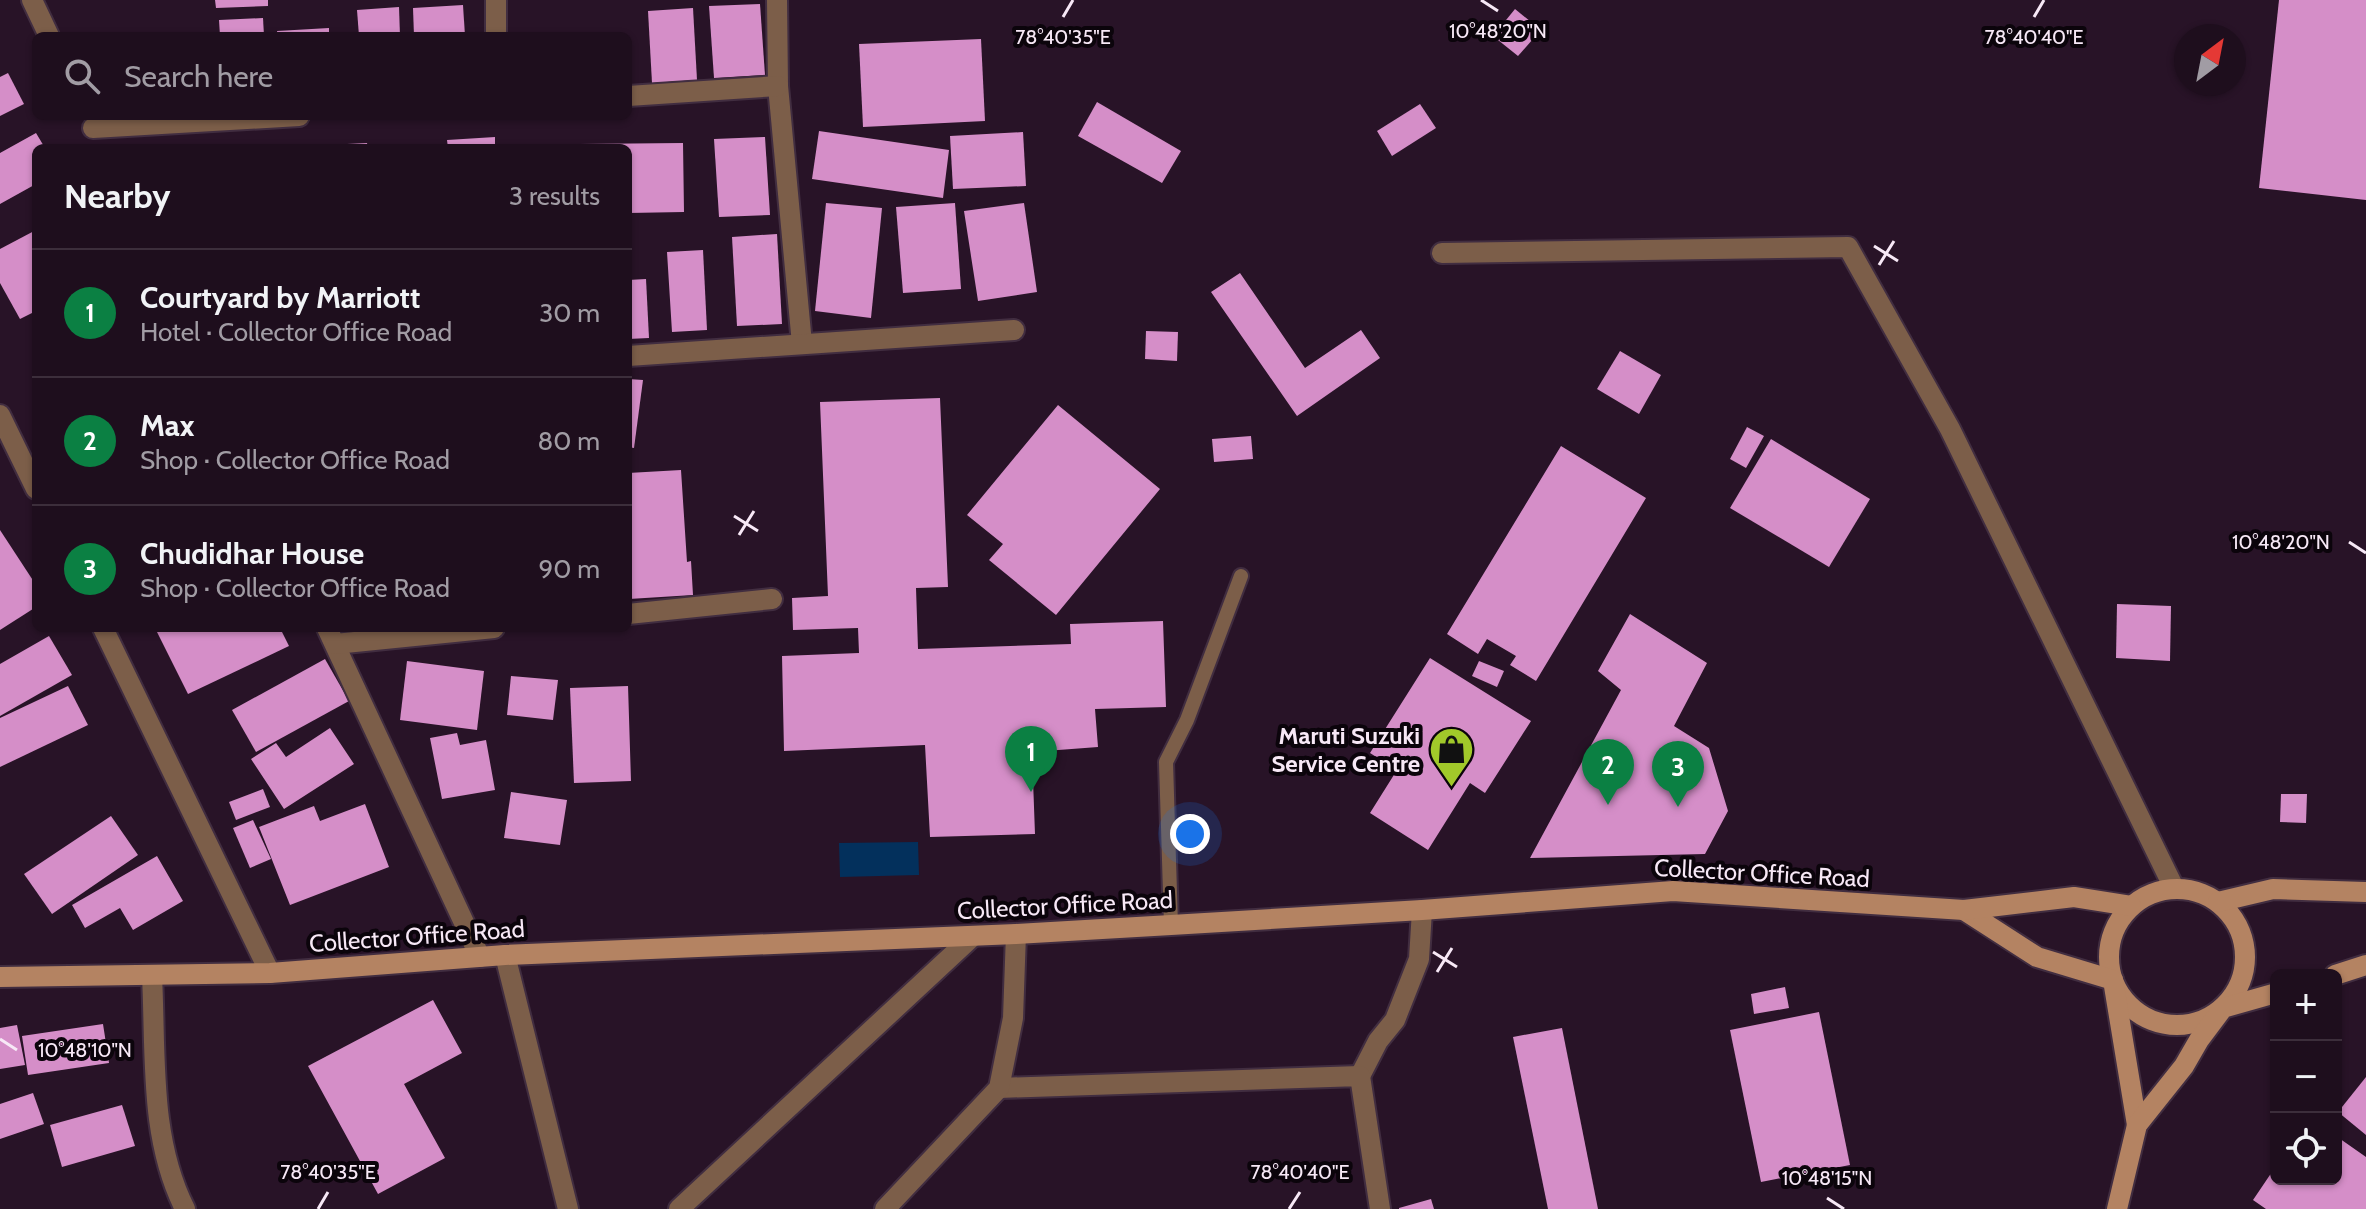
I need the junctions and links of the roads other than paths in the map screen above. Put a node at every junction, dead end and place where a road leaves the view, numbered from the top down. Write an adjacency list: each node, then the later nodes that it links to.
1 (32, 0): 4 (street)
2 (496, 0): 5 (street)
3 (777, 0): 6 (street)
4 (47, 32)
5 (496, 32)
6 (778, 86): 7 (street); 13 (street)
7 (632, 96)
8 (160, 120): 9 (street)
9 (90, 122): 10 (street)
10 (101, 144)
11 (1442, 253): 23 (street)
12 (1014, 330): 13 (street)
13 (802, 344): 14 (street)
14 (632, 356)
15 (0, 415): 16 (street)
16 (32, 481)
17 (1241, 576): 29 (lane)
18 (772, 599): 19 (street)
19 (632, 614)
20 (105, 632): 35 (street)
21 (412, 632): 22 (street)
22 (331, 636): 33 (street)
23 (2174, 888): 25 (main road); 26 (main road)
24 (2366, 892): 25 (main road)
25 (2218, 902): 41 (main road)
26 (2131, 906): 28 (main road, Collector Office Road); 39 (main road)
27 (1422, 910): 28 (main road, Collector Office Road); 29 (main road, Collector Office Road); 42 (street)
28 (1964, 910): 39 (main road)
29 (1171, 925): 30 (main road, Collector Office Road)
30 (1016, 934): 31 (main road, Collector Office Road); 43 (street)
31 (973, 936): 32 (main road, Collector Office Road); 47 (street)
32 (505, 955): 33 (main road, Collector Office Road); 46 (street)
33 (480, 957): 35 (main road, Collector Office Road)
34 (2366, 965): 36 (main road)
35 (270, 973): 37 (main road, Collector Office Road)
36 (2342, 973)
37 (152, 976): 38 (main road, Collector Office Road); 45 (street)
38 (0, 977)
39 (2113, 980): 41 (main road); 44 (main road)
40 (2270, 995): 41 (main road)
41 (2223, 1008): 44 (main road)
42 (1360, 1076): 43 (street); 49 (street)
43 (999, 1088): 48 (street)
44 (2137, 1125): 50 (main road)
45 (185, 1209)
46 (568, 1209)
47 (679, 1209)
48 (885, 1209)
49 (1380, 1209)
50 (2117, 1209)

